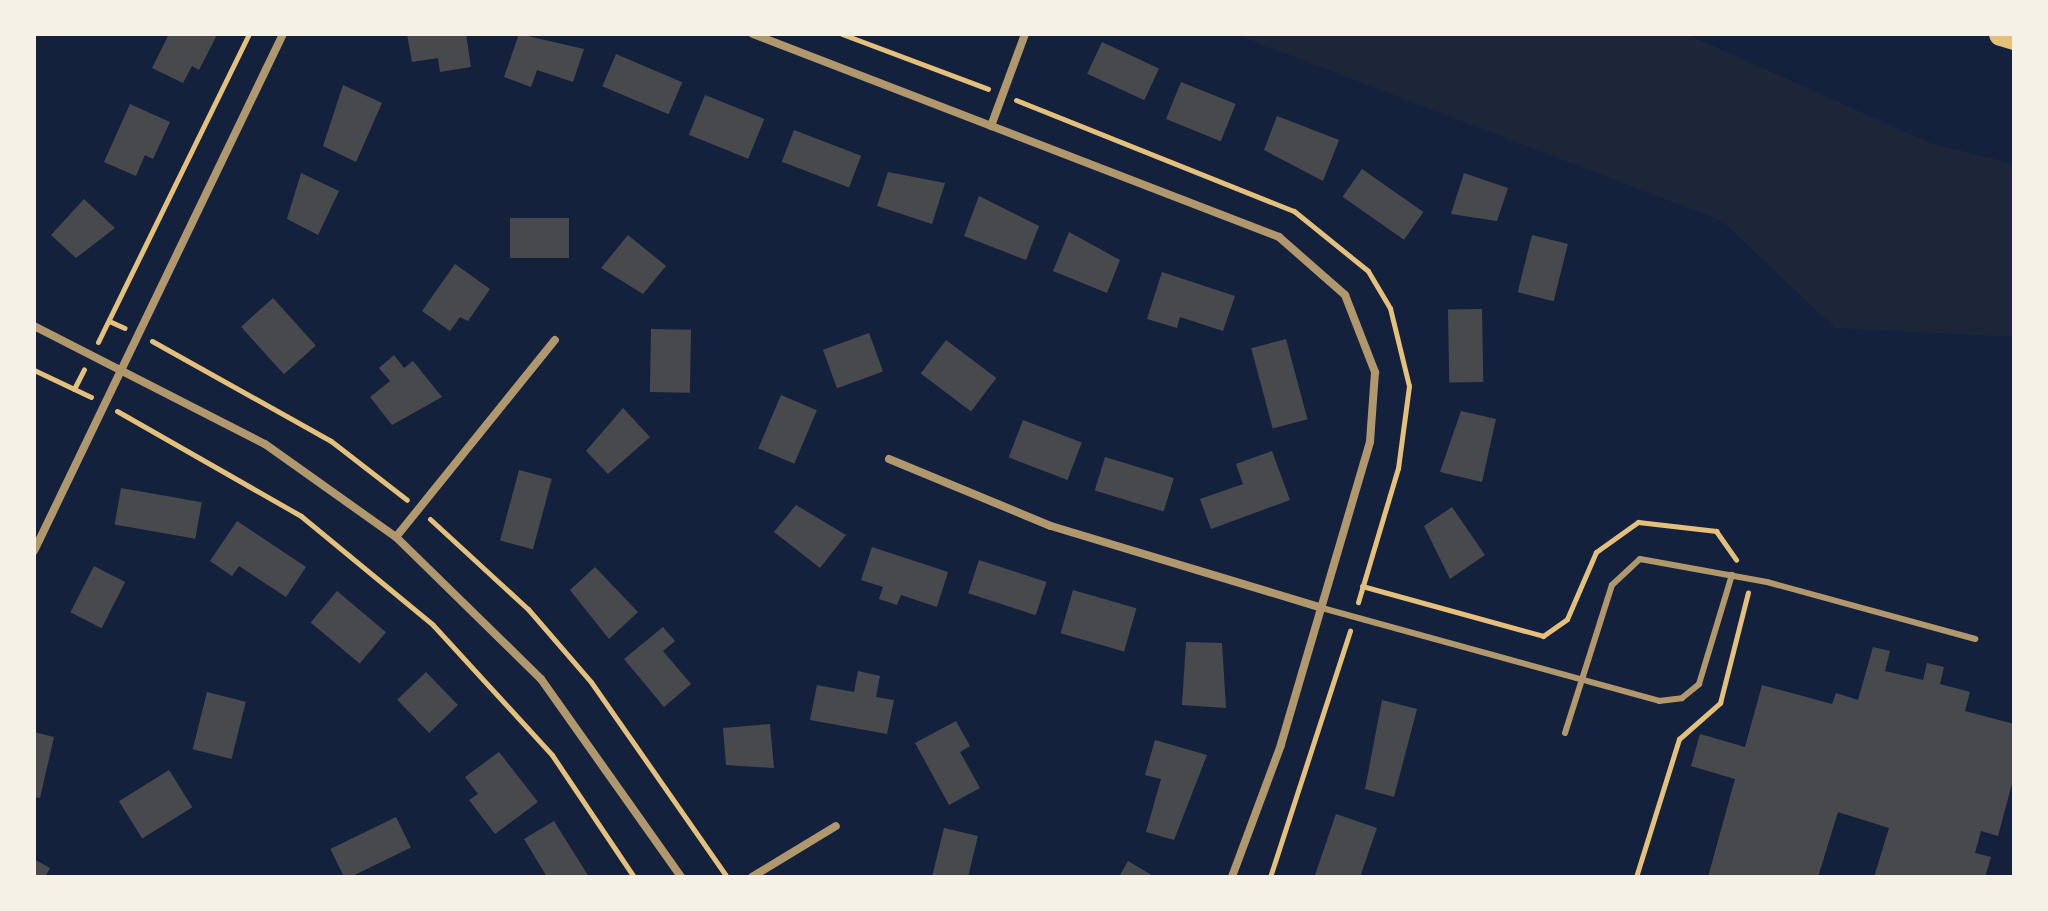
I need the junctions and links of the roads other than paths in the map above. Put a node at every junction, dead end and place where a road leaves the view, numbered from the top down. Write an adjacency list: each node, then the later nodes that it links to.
1 (283, 34): 9 (street)
2 (753, 34): 6 (street)
3 (1025, 34): 6 (street)
4 (2001, 34): 5 (highway)
5 (2014, 38)
6 (991, 126): 14 (street)
7 (34, 326): 9 (street)
8 (555, 340): 11 (street)
9 (123, 370): 11 (street); 12 (street)
10 (889, 459): 14 (street)
11 (396, 537): 19 (street)
12 (34, 551)
13 (1732, 575): 15 (lane); 16 (lane); 16 (lane)
14 (1322, 608): 16 (lane); 21 (street)
15 (1975, 639)
16 (1579, 682): 17 (lane)
17 (1565, 733)
18 (836, 826): 20 (street)
19 (681, 877)
20 (752, 877)
21 (1232, 877)

